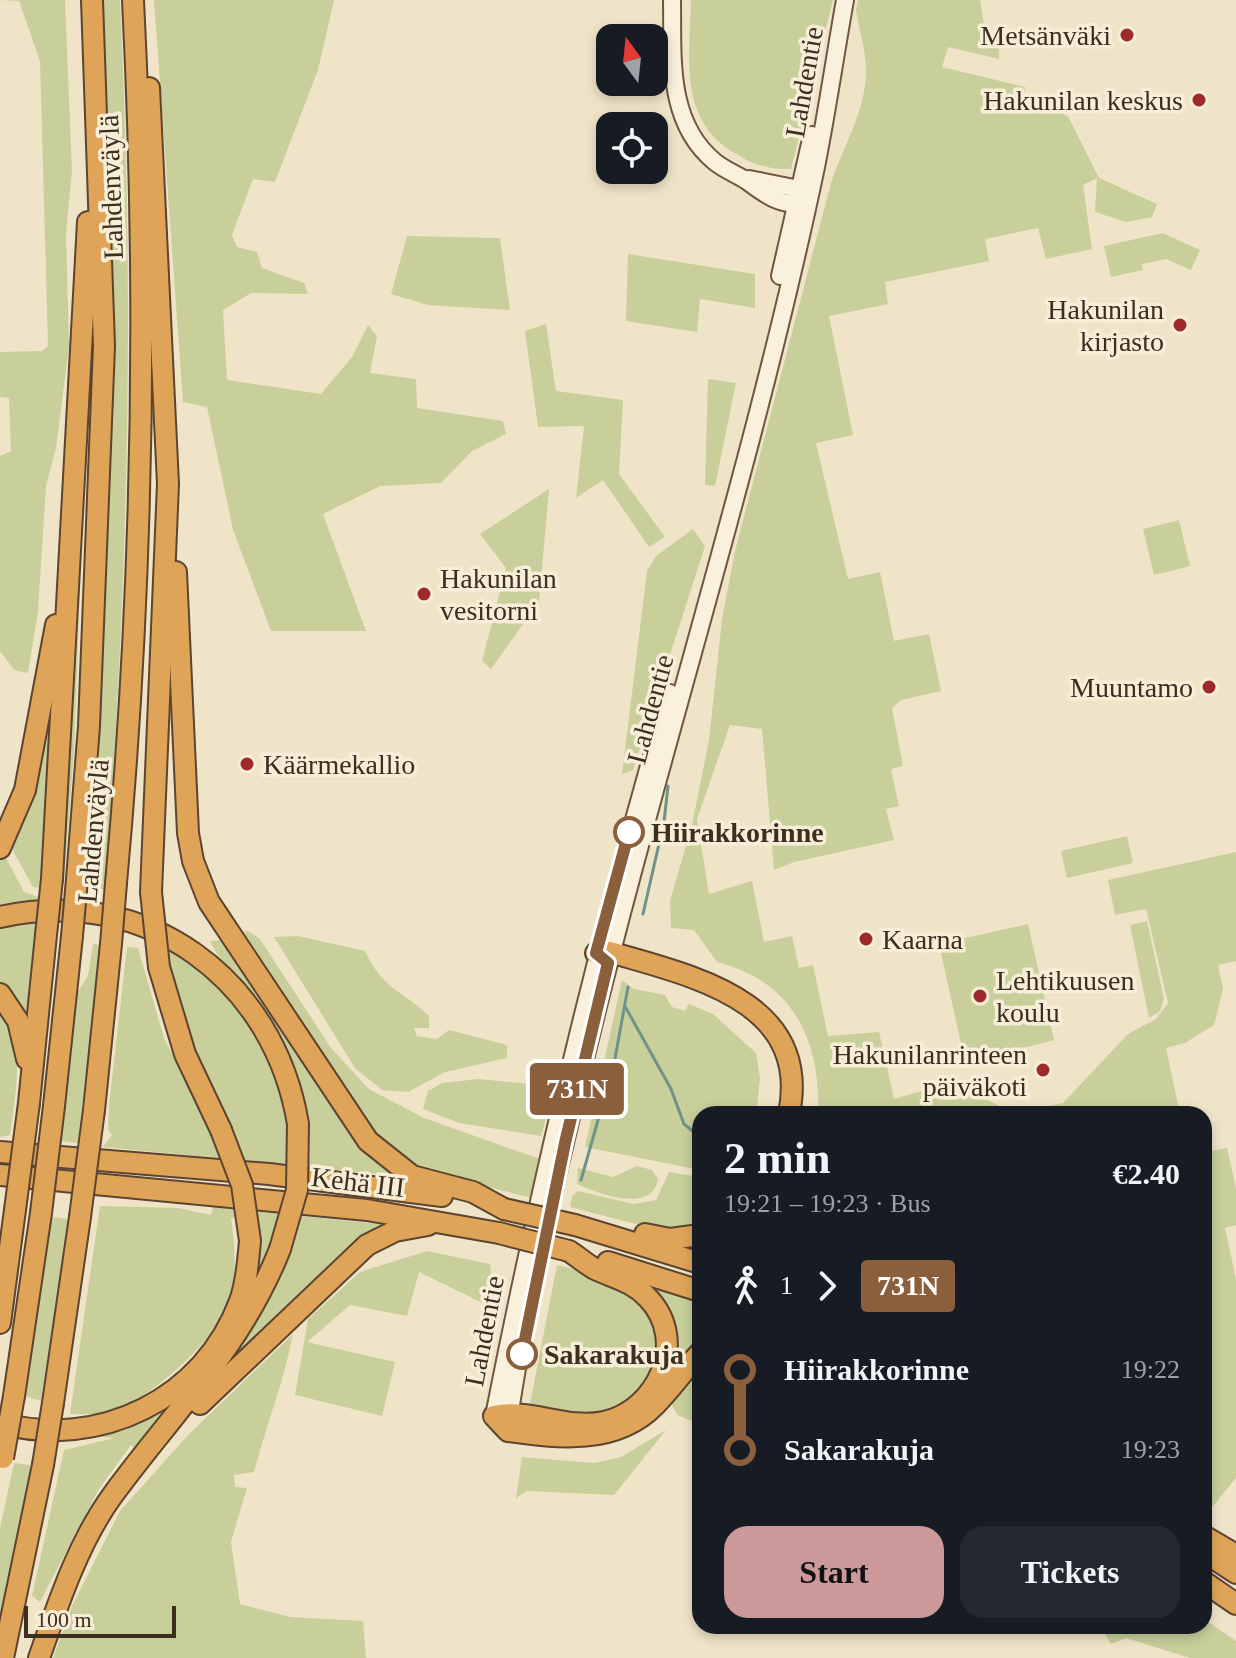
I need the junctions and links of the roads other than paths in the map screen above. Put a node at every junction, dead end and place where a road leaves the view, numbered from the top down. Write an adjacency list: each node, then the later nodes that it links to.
1 (92, 0): 6 (highway, Lahdenväylä)
2 (133, 0): 5 (highway, Lahdenväylä)
3 (672, 0): 7 (main road)
4 (844, 0): 7 (main road, Lahdentie)
5 (134, 22): 8 (highway); 42 (highway, Lahdenväylä, bridge)
6 (97, 130): 9 (highway); 34 (highway, Lahdenväylä, bridge)
7 (800, 198): 12 (main road, Lahdentie)
8 (168, 484): 21 (highway); 33 (highway, bridge)
9 (72, 514): 10 (highway); 14 (highway, bridge)
10 (4, 842)
11 (0, 917): 35 (highway, bridge)
12 (604, 956): 15 (highway); 16 (highway); 32 (main road, Lahdentie)
13 (0, 994): 14 (highway)
14 (30, 1094): 24 (highway, bridge)
15 (777, 1106)
16 (789, 1106)
17 (0, 1145): 19 (highway)
18 (0, 1152): 19 (highway, Kehä III)
19 (55, 1157): 21 (highway, Kehä III)
20 (0, 1175): 22 (highway, Kehä III)
21 (504, 1209): 23 (highway, Kehä III, bridge)
22 (441, 1222): 26 (highway, Kehä III, bridge); 35 (highway)
23 (575, 1225): 25 (highway); 27 (highway, Kehä III)
24 (13, 1231): 28 (highway); 30 (highway)
25 (692, 1236)
26 (569, 1251): 29 (highway, Kehä III); 32 (highway)
27 (692, 1261)
28 (0, 1277)
29 (692, 1289)
30 (0, 1323)
31 (692, 1362): 32 (highway)
32 (504, 1420)
33 (0, 1423)
34 (1, 1465)
35 (136, 1465): 43 (highway)
36 (1212, 1541): 37 (highway)
37 (1236, 1555)
38 (1212, 1557): 39 (highway)
39 (1236, 1573)
40 (1212, 1588): 41 (highway)
41 (1236, 1604)
42 (3, 1658)
43 (39, 1658)

